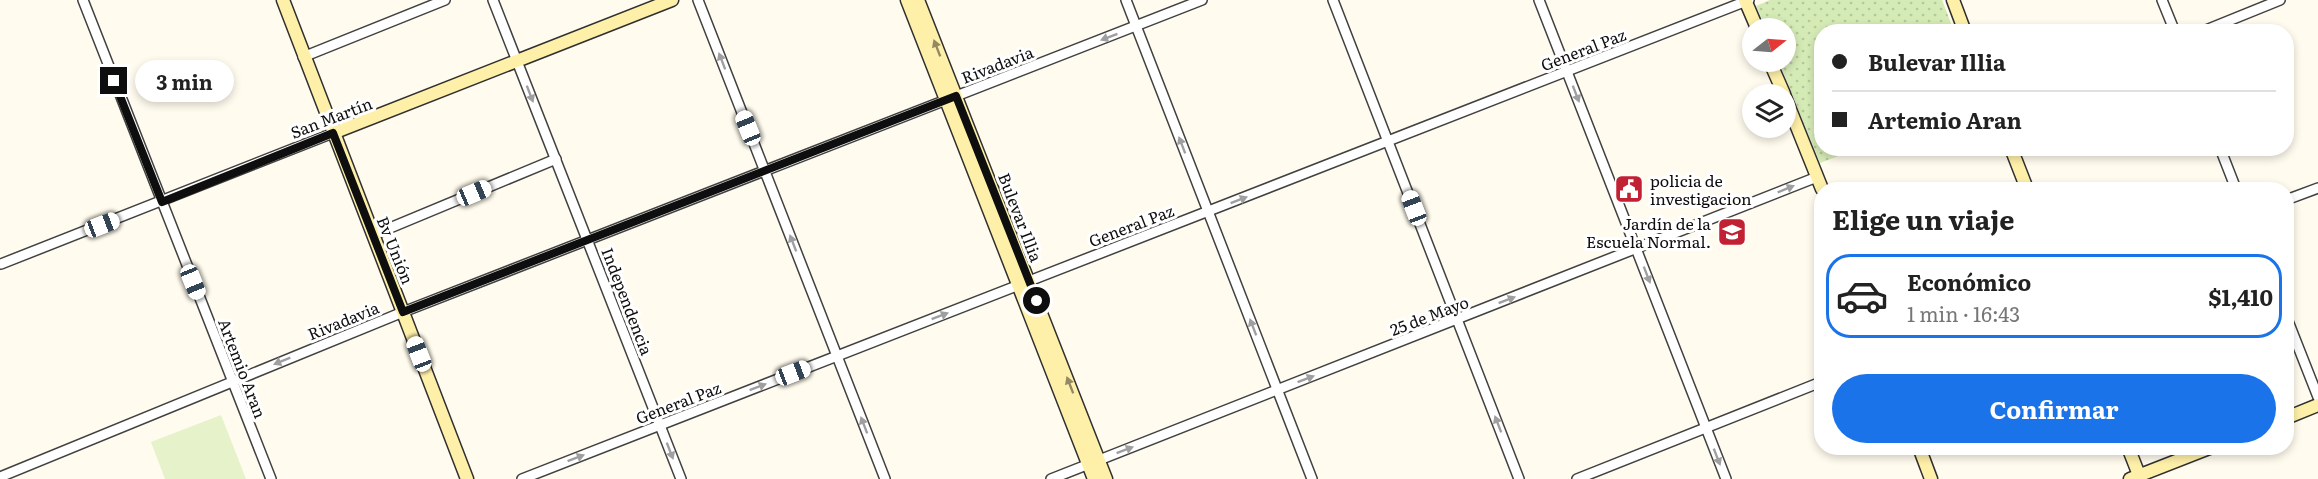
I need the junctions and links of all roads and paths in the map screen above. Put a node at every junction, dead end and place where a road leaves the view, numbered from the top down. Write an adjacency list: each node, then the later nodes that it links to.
1 (83, 0): 41 (street, Artemio Aran)
2 (274, 0): 19 (main road)
3 (283, 0): 19 (main road)
4 (445, 0): 24 (street)
5 (493, 0): 25 (street, Independencia)
6 (672, 0): 25 (main road, San Martín)
7 (698, 0): 34 (street, one-way to 7)
8 (907, 0): 27 (main road, Bulevar Illia)
9 (918, 0): 27 (main road, Bulevar Illia, one-way to 9)
10 (1126, 0): 23 (street)
11 (1202, 0): 23 (street, Rivadavia)
12 (1333, 0): 30 (street)
13 (1539, 0): 26 (street)
14 (1953, 0): 20 (main road)
15 (2162, 0): 21 (street)
16 (2280, 0): 22 (street)
17 (1747, 1): 18 (main road); 26 (street, General Paz)
18 (1753, 18)
19 (289, 21): 24 (main road, Bv Unión)
20 (1962, 24)
21 (2172, 24)
22 (2221, 24)
23 (1136, 26): 27 (street, Rivadavia, one-way to 27); 42 (street, one-way to 23)
24 (303, 57): 29 (main road, Bv Unión)
25 (518, 63): 29 (main road, San Martín); 33 (street, Independencia, one-way to 33)
26 (1567, 71): 30 (street, General Paz); 45 (street, one-way to 45)
27 (951, 98): 34 (street, Rivadavia); 47 (main road, Bulevar Illia)
28 (1796, 125): 35 (main road)
29 (333, 133): 41 (street, San Martín); 43 (main road, Bv Unión)
30 (1388, 141): 42 (street, General Paz, one-way to 30); 49 (street)
31 (2014, 156): 36 (main road)
32 (2223, 156): 37 (street)
33 (556, 159): 43 (street); 44 (street, Independencia)
34 (765, 171): 44 (street, Rivadavia); 51 (street, one-way to 34)
35 (1820, 182)
36 (2024, 182)
37 (2233, 182)
38 (1814, 185): 45 (street, 25 de Mayo, one-way to 38)
39 (2318, 188): 40 (street)
40 (2294, 197)
41 (162, 202): 46 (street, San Martín); 52 (street, Artemio Aran)
42 (1208, 212): 47 (street, General Paz); 54 (street, one-way to 42)
43 (373, 235): 48 (main road, Bv Unión)
44 (588, 240): 48 (street, Rivadavia); 58 (street, Independencia)
45 (1636, 250): 49 (street, 25 de Mayo, one-way to 45); 59 (street, one-way to 59)
46 (2, 264)
47 (1024, 283): 51 (street, General Paz, one-way to 47); 63 (main road, Bulevar Illia)
48 (403, 312): 52 (street, Rivadavia, one-way to 52); 67 (main road, Bv Unión)
49 (1457, 320): 54 (street, 25 de Mayo, one-way to 49); 75 (street, one-way to 49)
50 (2294, 336): 55 (street)
51 (837, 356): 58 (street, General Paz, one-way to 51); 70 (street, one-way to 51)
52 (233, 381): 64 (street, Rivadavia); 66 (street, Artemio Aran)
53 (1814, 385): 59 (street)
54 (1278, 390): 63 (street, 25 de Mayo, one-way to 54); 74 (street)
55 (2318, 397)
56 (2318, 405): 57 (main road)
57 (2294, 415)
58 (660, 425): 68 (street, General Paz, one-way to 58); 69 (street, Independencia, one-way to 69)
59 (1706, 428): 76 (street); 77 (street, one-way to 77)
60 (1921, 455): 78 (main road)
61 (2130, 455): 65 (main road)
62 (2193, 455): 65 (main road)
63 (1094, 462): 71 (street, 25 de Mayo); 72 (main road, Bulevar Illia); 73 (main road, Bulevar Illia)
64 (0, 477)
65 (2137, 478)
66 (271, 479)
67 (467, 479)
68 (522, 479)
69 (681, 479)
70 (885, 479)
71 (1051, 479)
72 (1094, 479)
73 (1106, 479)
74 (1312, 479)
75 (1519, 479)
76 (1577, 479)
77 (1726, 479)
78 (1931, 479)

